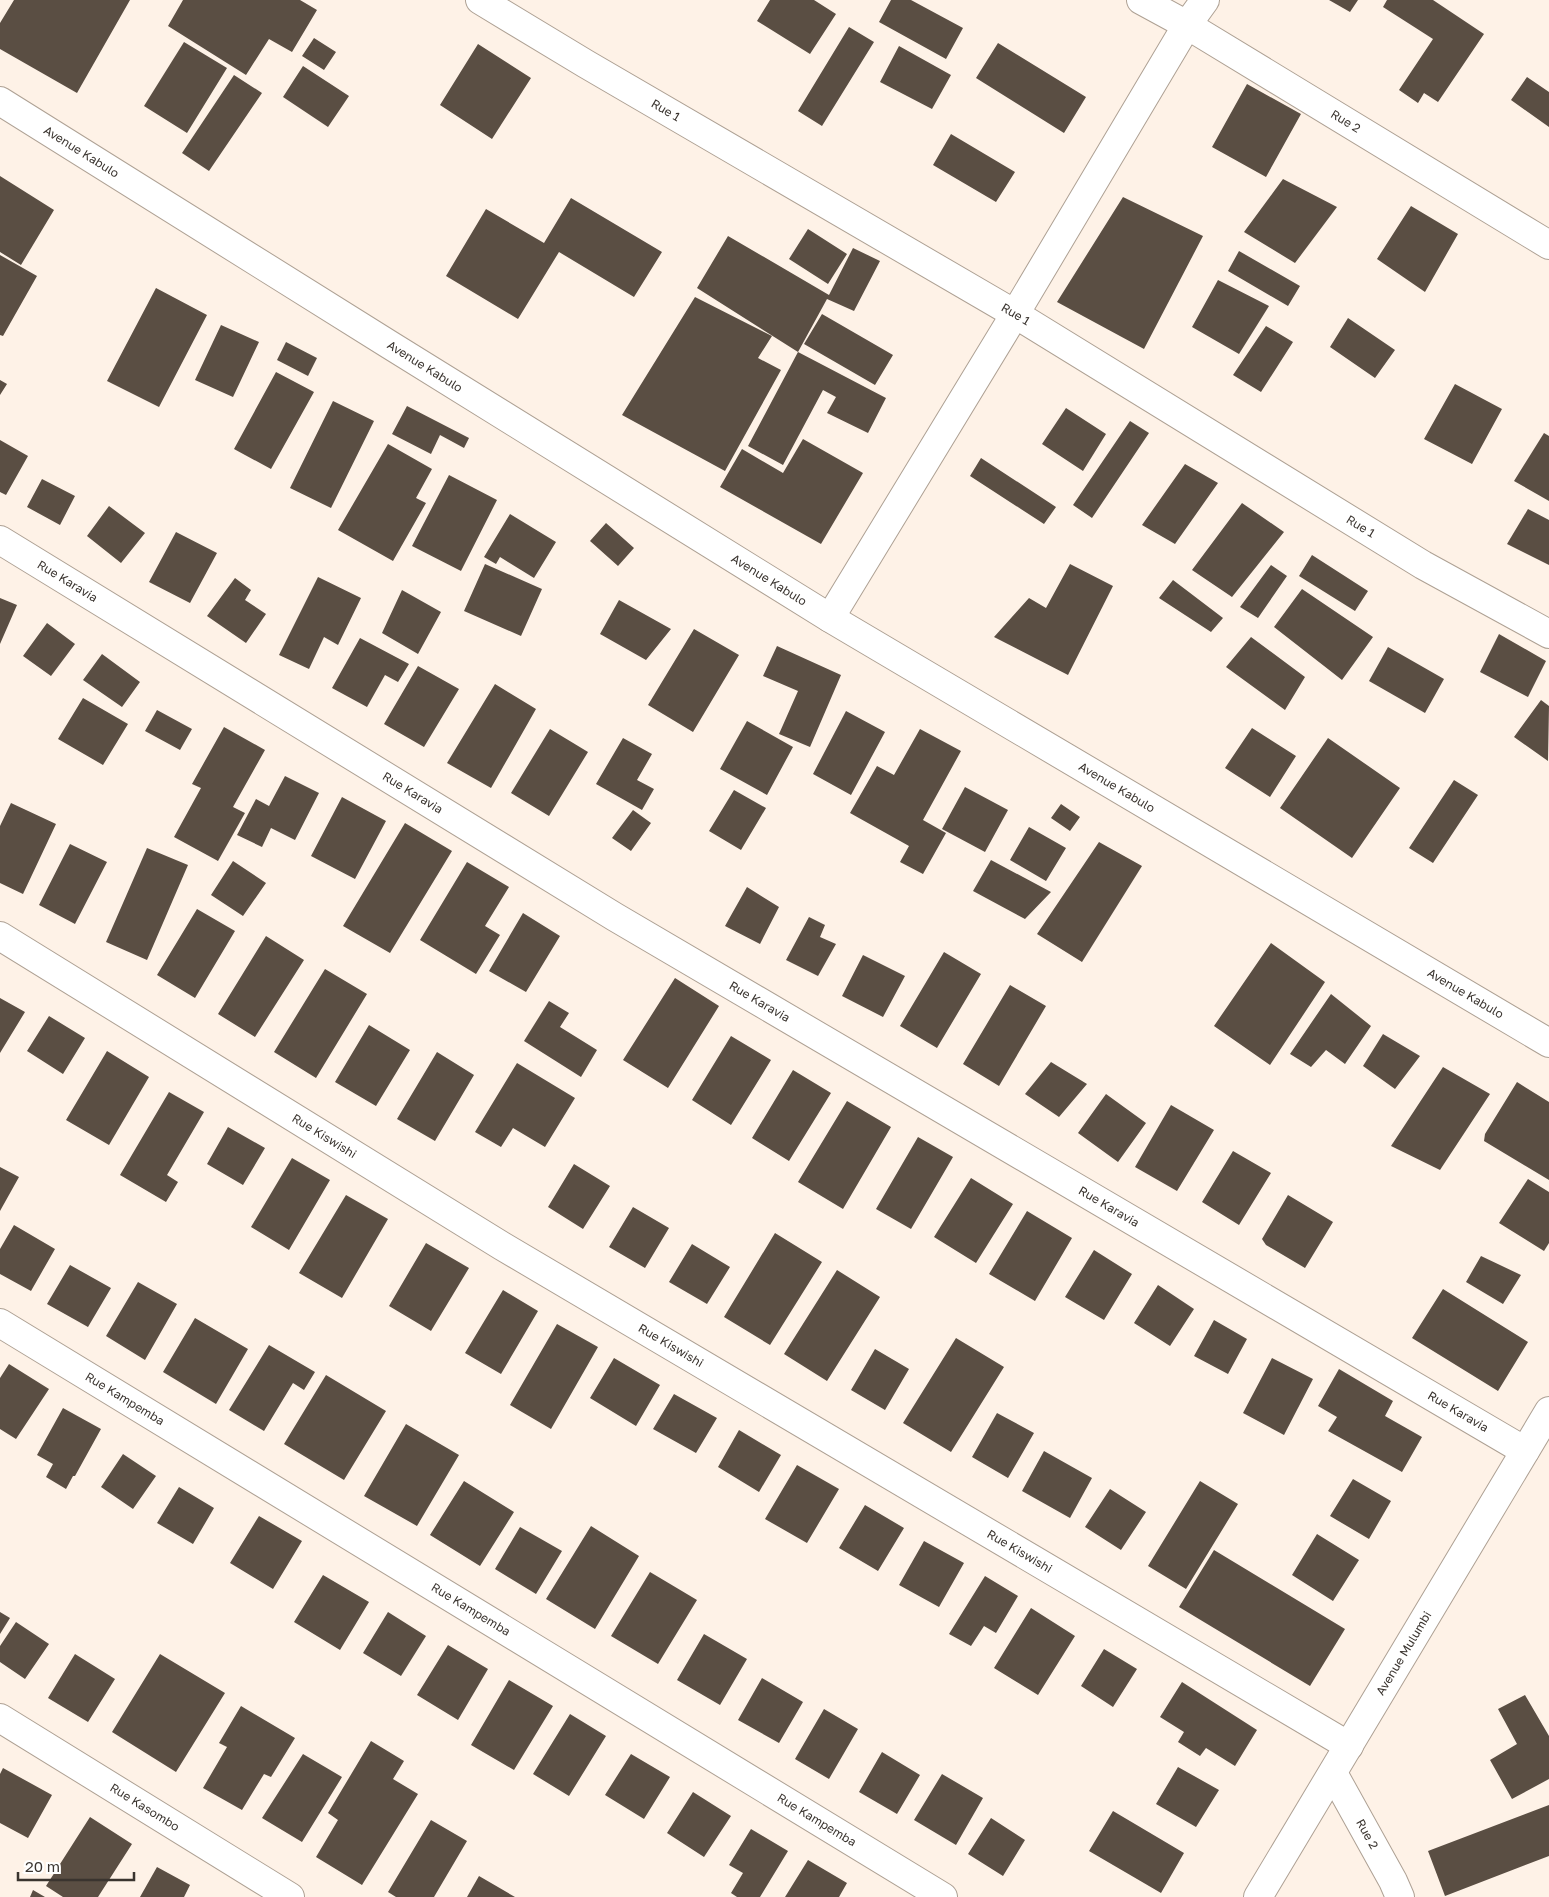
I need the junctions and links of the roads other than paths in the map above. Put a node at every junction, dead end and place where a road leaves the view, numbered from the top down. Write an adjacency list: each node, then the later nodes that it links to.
1 (480, 0): 7 (street, Rue 1)
2 (1140, 0): 4 (street, Rue 2)
3 (1205, 0): 4 (street)
4 (1187, 25): 6 (street, Rue 2); 7 (street)
5 (0, 101): 9 (street, Avenue Kabulo)
6 (1549, 246)
7 (1015, 314): 9 (street); 10 (street, Rue 1)
8 (0, 540): 15 (street, Rue Karavia)
9 (830, 618): 12 (street, Avenue Kabulo)
10 (1549, 634)
11 (0, 936): 17 (street, Rue Kiswishi)
12 (1549, 1043)
13 (0, 1323): 20 (street, Rue Kampemba)
14 (1549, 1411): 15 (street, Avenue Mulumbi)
15 (1525, 1451): 17 (street, Avenue Mulumbi)
16 (0, 1718): 19 (street, Rue Kasombo)
17 (1349, 1746): 18 (street, Avenue Mulumbi)
18 (1333, 1773): 21 (street, Avenue Mulumbi); 22 (street, Rue 2)
19 (290, 1897)
20 (942, 1897)
21 (1258, 1897)
22 (1400, 1897)

